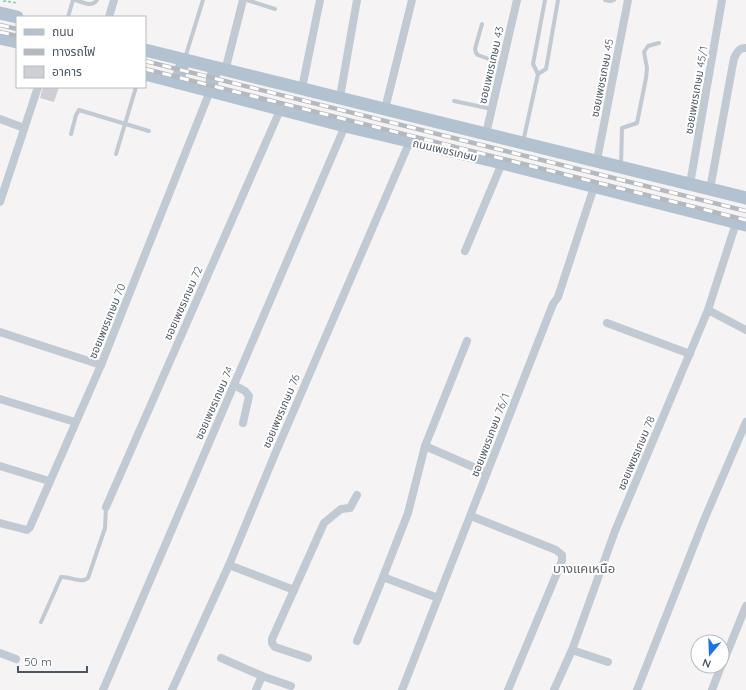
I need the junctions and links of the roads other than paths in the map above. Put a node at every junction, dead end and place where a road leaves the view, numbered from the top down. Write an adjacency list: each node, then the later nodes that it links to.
1 (74, 0): 2 (lane); 20 (lane)
2 (97, 0)
3 (114, 0): 21 (street)
4 (203, 0): 28 (lane)
5 (243, 0): 30 (street)
6 (247, 0): 18 (lane)
7 (320, 0): 36 (street)
8 (357, 0): 38 (street)
9 (412, 0): 41 (street)
10 (517, 0): 29 (street, ซอยเพชรเกษม 43)
11 (545, 0): 32 (lane)
12 (558, 0): 32 (lane)
13 (605, 0): 14 (lane)
14 (614, 0)
15 (628, 0): 53 (street, ซอยเพชรเกษม 45)
16 (722, 0): 56 (street, ซอยเพชรเกษม 45/1)
17 (2, 7): 19 (main road)
18 (275, 9)
19 (16, 16)
20 (68, 16)
21 (109, 16)
22 (482, 24): 29 (lane)
23 (0, 38): 24 (main road)
24 (16, 42)
25 (659, 43): 55 (lane)
26 (746, 48): 58 (street)
27 (146, 50): 28 (main road)
28 (184, 60): 30 (main road); 33 (main road)
29 (502, 64): 42 (street, ซอยเพชรเกษม 43)
30 (220, 69): 36 (main road); 37 (main road)
31 (146, 74): 33 (main road, ถนนเพชรเกษม)
32 (538, 74): 51 (lane)
33 (177, 82): 37 (main road, ถนนเพชรเกษม)
34 (38, 88): 46 (street)
35 (136, 88): 44 (lane)
36 (302, 88): 38 (main road)
37 (210, 91): 40 (main road, ถนนเพชรเกษม); 70 (street, ซอยเพชรเกษม 70)
38 (340, 97): 41 (main road)
39 (454, 101): 42 (lane)
40 (281, 108): 45 (main road, ถนนเพชรเกษม); 81 (street, ซอยเพชรเกษม 72)
41 (385, 109): 49 (main road)
42 (492, 109): 49 (street, ซอยเพชรเกษม 43)
43 (0, 119): 46 (street)
44 (126, 123): 47 (lane); 48 (lane); 52 (lane)
45 (345, 126): 50 (main road, ถนนเพชรเกษม); 71 (street, ซอยเพชรเกษม 74)
46 (24, 128): 59 (street)
47 (149, 131)
48 (71, 134)
49 (486, 134): 51 (main road)
50 (410, 141): 54 (main road, ถนนเพชรเกษม); 84 (street, ซอยเพชรเกษม 76)
51 (523, 143): 53 (main road)
52 (116, 154)
53 (597, 160): 55 (main road)
54 (502, 163): 57 (main road, ถนนเพชรเกษม); 63 (street)
55 (621, 167): 56 (main road)
56 (690, 184): 58 (main road)
57 (594, 187): 62 (main road, ถนนเพชรเกษม); 78 (street, ซอยเพชรเกษม 76/1)
58 (710, 189): 60 (main road)
59 (2, 191): 61 (street)
60 (746, 198)
61 (0, 202)
62 (741, 224): 64 (street, ซอยเพชรเกษม 78)
63 (465, 251)
64 (708, 310): 66 (street); 69 (street, ซอยเพชรเกษม 78)
65 (606, 323): 69 (street)
66 (746, 330)
67 (0, 332): 70 (street)
68 (468, 341): 76 (street)
69 (690, 354): 92 (street, ซอยเพชรเกษม 78)
70 (101, 365): 73 (street, ซอยเพชรเกษม 70)
71 (234, 385): 75 (street); 101 (street, ซอยเพชรเกษม 74)
72 (0, 399): 73 (street)
73 (75, 422): 79 (street, ซอยเพชรเกษม 70)
74 (746, 422): 107 (street)
75 (243, 423)
76 (425, 446): 78 (street); 85 (street)
77 (0, 466): 79 (street)
78 (487, 473): 82 (street, ซอยเพชรเกษม 76/1)
79 (49, 481): 83 (street, ซอยเพชรเกษม 70)
80 (357, 495): 86 (street)
81 (106, 507): 89 (lane)
82 (471, 516): 87 (street, ซอยเพชรเกษม 76/1); 105 (street)
83 (0, 523)
84 (229, 565): 86 (street); 102 (street, ซอยเพชรเกษม 76)
85 (383, 577): 87 (street); 90 (street)
86 (294, 590): 95 (street)
87 (438, 598): 104 (street, ซอยเพชรเกษม 76/1)
88 (746, 606): 91 (street)
89 (41, 622)
90 (357, 641)
91 (730, 645)
92 (572, 650): 97 (street); 106 (street, ซอยเพชรเกษม 78)
93 (0, 653): 96 (street)
94 (221, 658): 99 (street)
95 (308, 658)
96 (16, 659)
97 (608, 662)
98 (718, 674): 108 (street)
99 (262, 676): 100 (street); 103 (street)
100 (291, 686)
101 (103, 690)
102 (172, 690)
103 (256, 690)
104 (402, 690)
105 (508, 690)
106 (554, 690)
107 (637, 690)
108 (712, 690)

